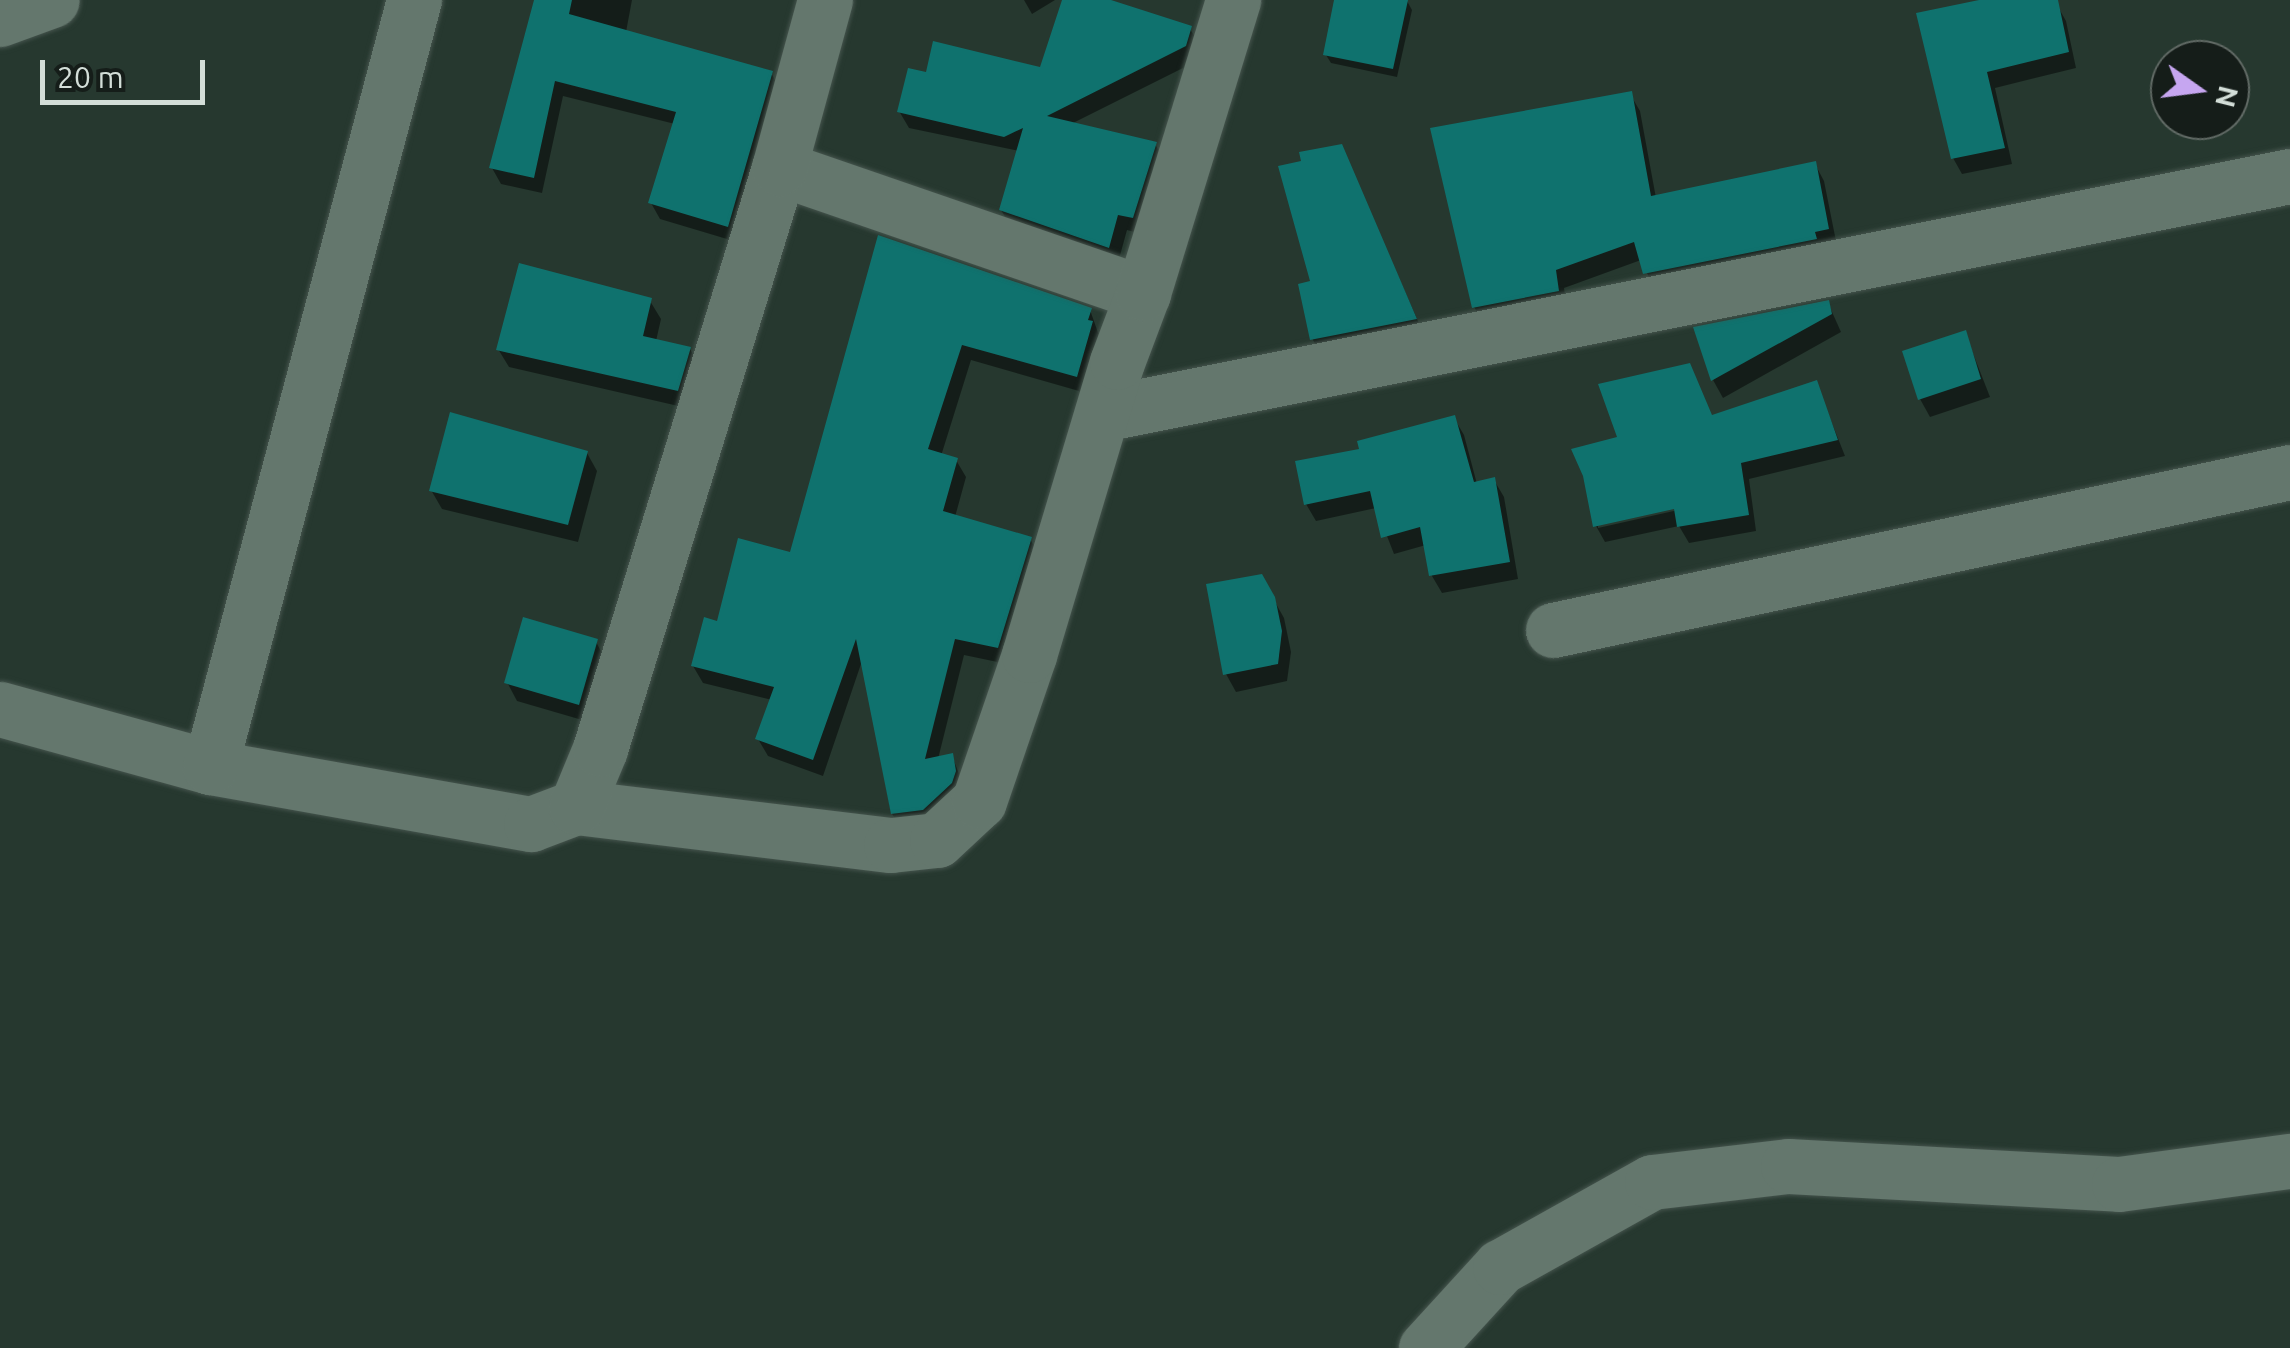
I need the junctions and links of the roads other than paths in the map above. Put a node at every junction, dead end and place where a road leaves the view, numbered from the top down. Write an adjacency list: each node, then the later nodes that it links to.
1 (52, 0): 5 (street)
2 (414, 0): 13 (street)
3 (825, 0): 6 (street)
4 (1233, 0): 8 (street)
5 (0, 19)
6 (779, 168): 8 (street); 14 (street)
7 (2290, 176): 9 (street)
8 (1143, 293): 9 (street)
9 (1102, 414): 14 (street)
10 (2290, 472): 11 (street)
11 (1554, 630)
12 (0, 709): 13 (street)
13 (210, 768): 14 (street)
14 (576, 807)
15 (2290, 1162): 16 (street)
16 (1426, 1348)

